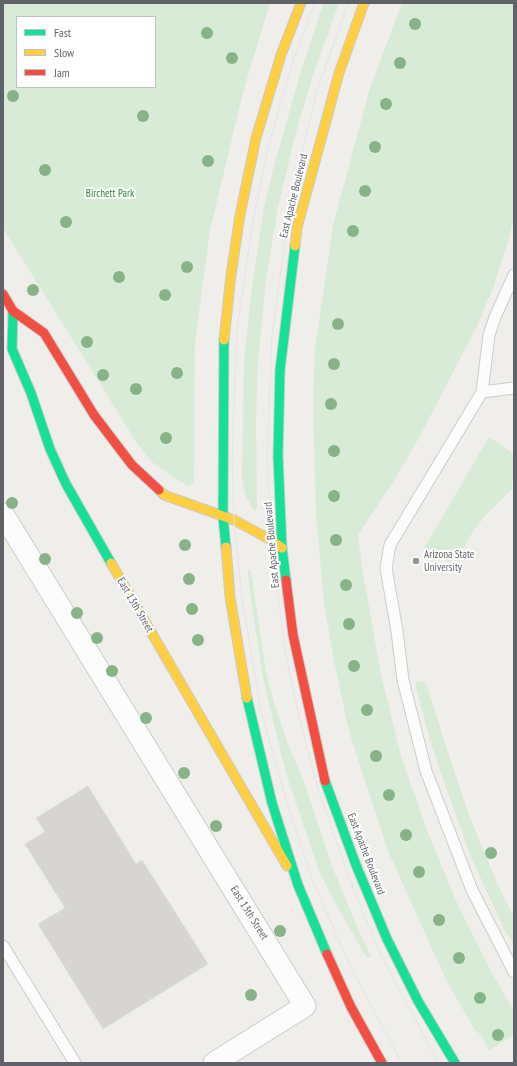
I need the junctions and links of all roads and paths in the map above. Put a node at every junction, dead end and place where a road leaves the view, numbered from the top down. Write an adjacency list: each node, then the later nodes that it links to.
1 (301, 3): 9 (main road)
2 (364, 3): 10 (main road, East Apache Boulevard)
3 (514, 276): 7 (lane)
4 (3, 294): 5 (main road)
5 (13, 311): 9 (main road); 11 (main road, East 13th Street)
6 (514, 388): 7 (lane)
7 (482, 392): 13 (lane)
8 (3, 514): 15 (street, East 13th Street)
9 (223, 516): 10 (main road); 11 (main road)
10 (282, 548): 17 (main road, East Apache Boulevard)
11 (298, 885): 16 (main road)
12 (3, 946): 14 (lane)
13 (514, 972)
14 (75, 1063)
15 (214, 1063)
16 (382, 1063)
17 (455, 1063)

